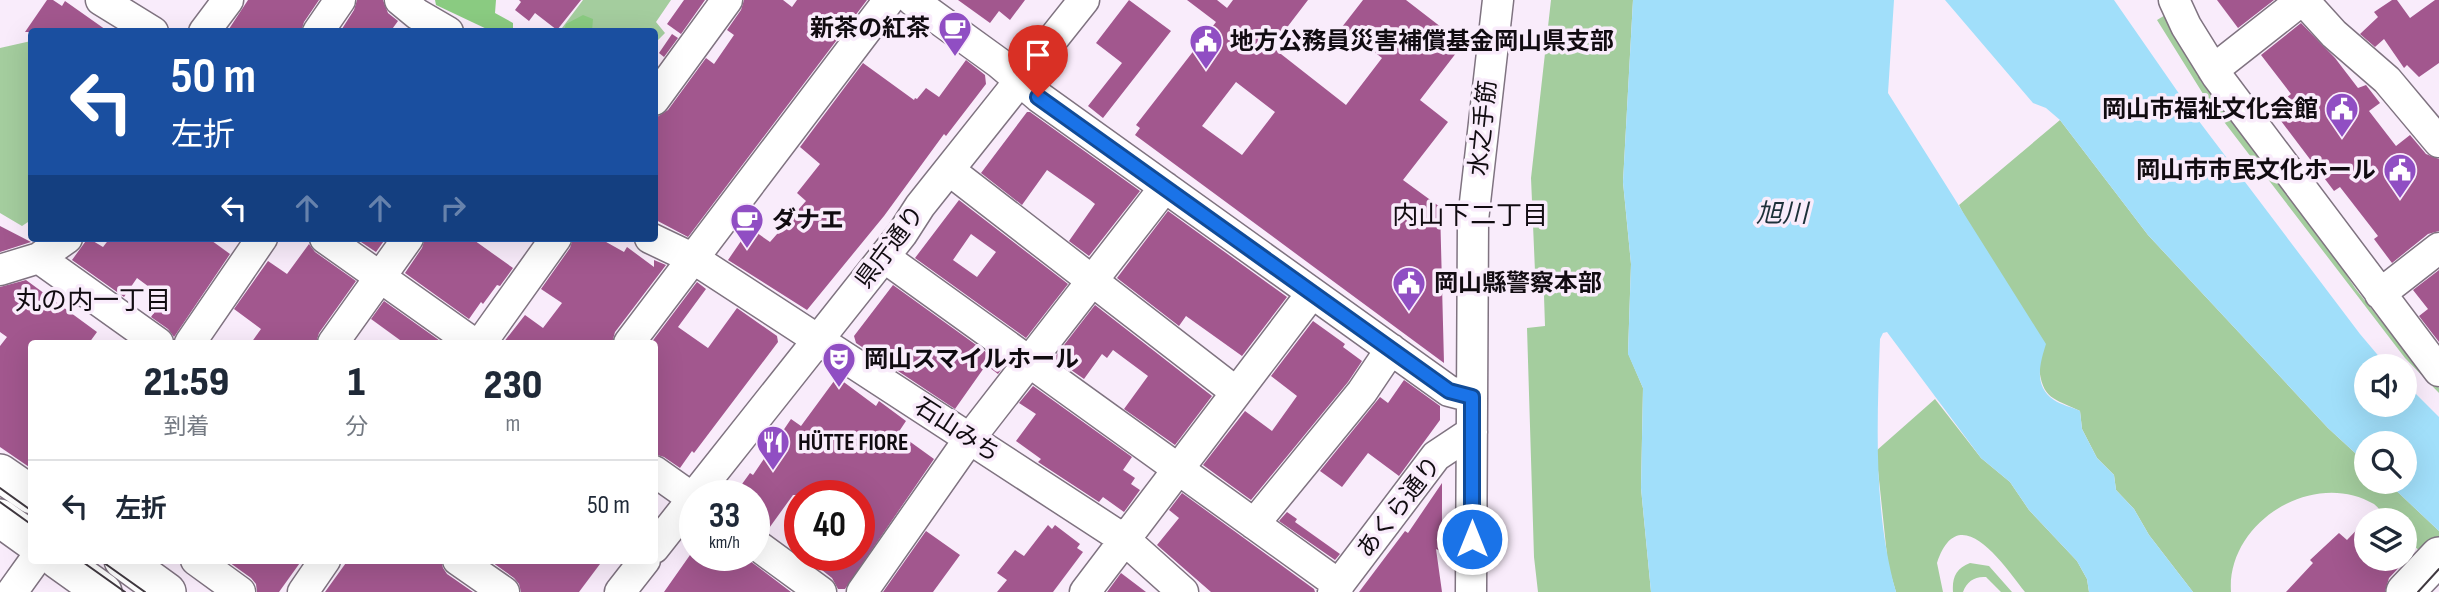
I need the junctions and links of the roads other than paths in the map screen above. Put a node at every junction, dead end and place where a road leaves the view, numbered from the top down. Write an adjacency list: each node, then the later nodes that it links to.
1 (101, 0): 12 (street)
2 (228, 0): 13 (street)
3 (340, 0): 14 (street)
4 (727, 0): 18 (street)
5 (889, 0): 31 (street)
6 (912, 0): 17 (street)
7 (1084, 0): 17 (street, 県庁通り)
8 (1497, 0): 48 (street, 水之手筋)
9 (2174, 0): 16 (street)
10 (2303, 0): 16 (street); 19 (street)
11 (407, 15): 15 (street)
12 (146, 28)
13 (207, 28)
14 (321, 28)
15 (438, 28)
16 (2213, 70): 36 (street)
17 (1020, 82): 20 (street, 県庁通り); 21 (street)
18 (658, 95)
19 (2439, 142)
20 (950, 170): 29 (street, 県庁通り); 34 (street)
21 (1165, 187): 34 (street); 35 (street)
22 (61, 242): 30 (street)
23 (259, 242): 38 (street)
24 (330, 242): 33 (street)
25 (405, 242): 33 (street)
26 (553, 242): 41 (street)
27 (658, 242): 31 (street, 石山みち)
28 (2439, 248): 36 (street)
29 (884, 257): 43 (street, 県庁通り); 45 (street)
30 (39, 258): 32 (street); 37 (street)
31 (694, 258): 42 (street); 43 (street, 石山みち)
32 (0, 270)
33 (380, 278): 39 (street); 40 (street)
34 (1093, 280): 45 (street); 47 (street)
35 (1312, 293): 44 (street); 47 (street)
36 (2380, 294): 46 (street)
37 (154, 340)
38 (192, 340)
39 (335, 340)
40 (469, 340)
41 (483, 340)
42 (631, 340)
43 (818, 340): 50 (street, 石山みち); 54 (street, 県庁通り)
44 (1391, 349): 48 (street); 59 (street)
45 (1030, 362): 50 (street); 51 (street)
46 (2439, 371)
47 (1236, 392): 51 (street)
48 (1472, 397): 49 (street, 水之手筋)
49 (1472, 432): 71 (street, あくら通り); 83 (street, 水之手筋)
50 (970, 438): 61 (street, 石山みち); 80 (street)
51 (1178, 468): 59 (street); 61 (street)
52 (0, 473): 56 (main road)
53 (658, 474): 55 (street)
54 (707, 480)
55 (679, 487)
56 (28, 492)
57 (679, 516): 62 (street, 県庁通り)
58 (0, 518): 60 (main road)
59 (1254, 524): 71 (street)
60 (28, 538)
61 (1125, 540): 81 (street); 82 (street, 石山みち)
62 (658, 543)
63 (770, 555): 79 (street)
64 (32, 564): 72 (street)
65 (64, 564): 73 (main road)
66 (132, 564): 74 (main road)
67 (202, 564): 75 (street)
68 (322, 564): 76 (street)
69 (466, 564): 77 (street)
70 (642, 564): 78 (street)
71 (1336, 589)
72 (12, 592)
73 (103, 592)
74 (167, 592)
75 (240, 592)
76 (303, 592)
77 (504, 592)
78 (620, 592)
79 (821, 592)
80 (862, 592)
81 (1085, 592)
82 (1183, 592)
83 (1471, 592)

